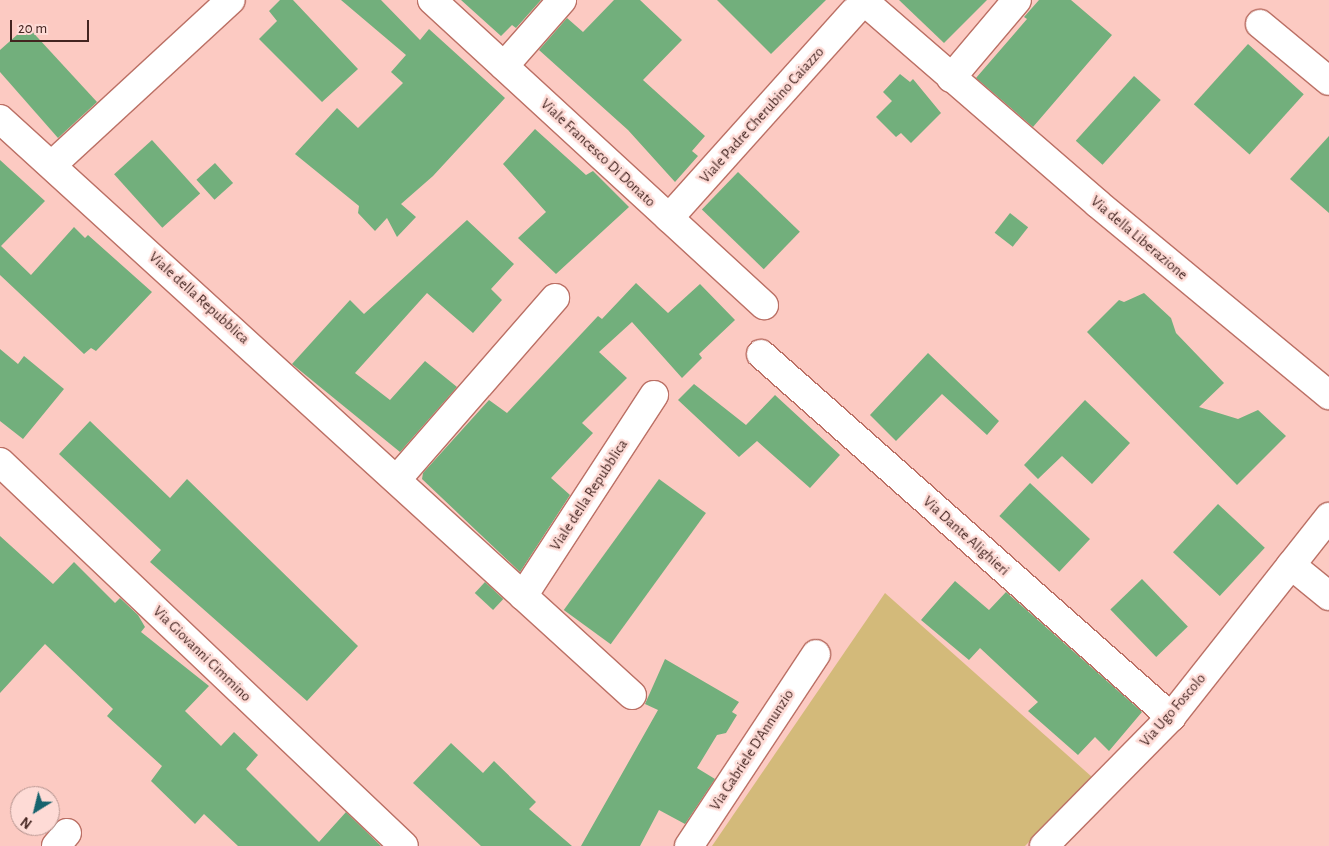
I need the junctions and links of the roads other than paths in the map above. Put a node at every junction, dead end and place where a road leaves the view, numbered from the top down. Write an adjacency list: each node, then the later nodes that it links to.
1 (231, 0): 11 (street)
2 (432, 0): 7 (street, Viale Francesco Di Donato)
3 (562, 0): 7 (street)
4 (1017, 0): 8 (street)
5 (860, 7): 8 (street, Via della Liberazione); 12 (street, Viale Padre Cherubino Caiazzo)
6 (1260, 24): 9 (street)
7 (504, 66): 12 (street, Viale Francesco Di Donato)
8 (951, 78): 17 (street, Via della Liberazione)
9 (1329, 80)
10 (0, 119): 11 (street, Viale della Repubblica)
11 (52, 165): 19 (street, Viale della Repubblica)
12 (669, 218): 14 (street, Viale Francesco Di Donato)
13 (555, 298): 19 (street)
14 (764, 305)
15 (761, 354): 26 (street, Via Dante Alighieri)
16 (654, 395): 22 (street, Viale della Repubblica)
17 (1329, 395)
18 (0, 462): 27 (street, Via Giovanni Cimmino)
19 (398, 478): 22 (street, Viale della Repubblica)
20 (1329, 517): 21 (street, Via Ugo Foscolo)
21 (1291, 565): 23 (street); 26 (street, Via Ugo Foscolo)
22 (523, 596): 25 (street, Viale della Repubblica)
23 (1329, 596)
24 (816, 654): 28 (street, Via Gabriele D'Annunzio)
25 (632, 695)
26 (1171, 718): 29 (street, Via Ugo Foscolo)
27 (404, 846)
28 (688, 846)
29 (1044, 846)

